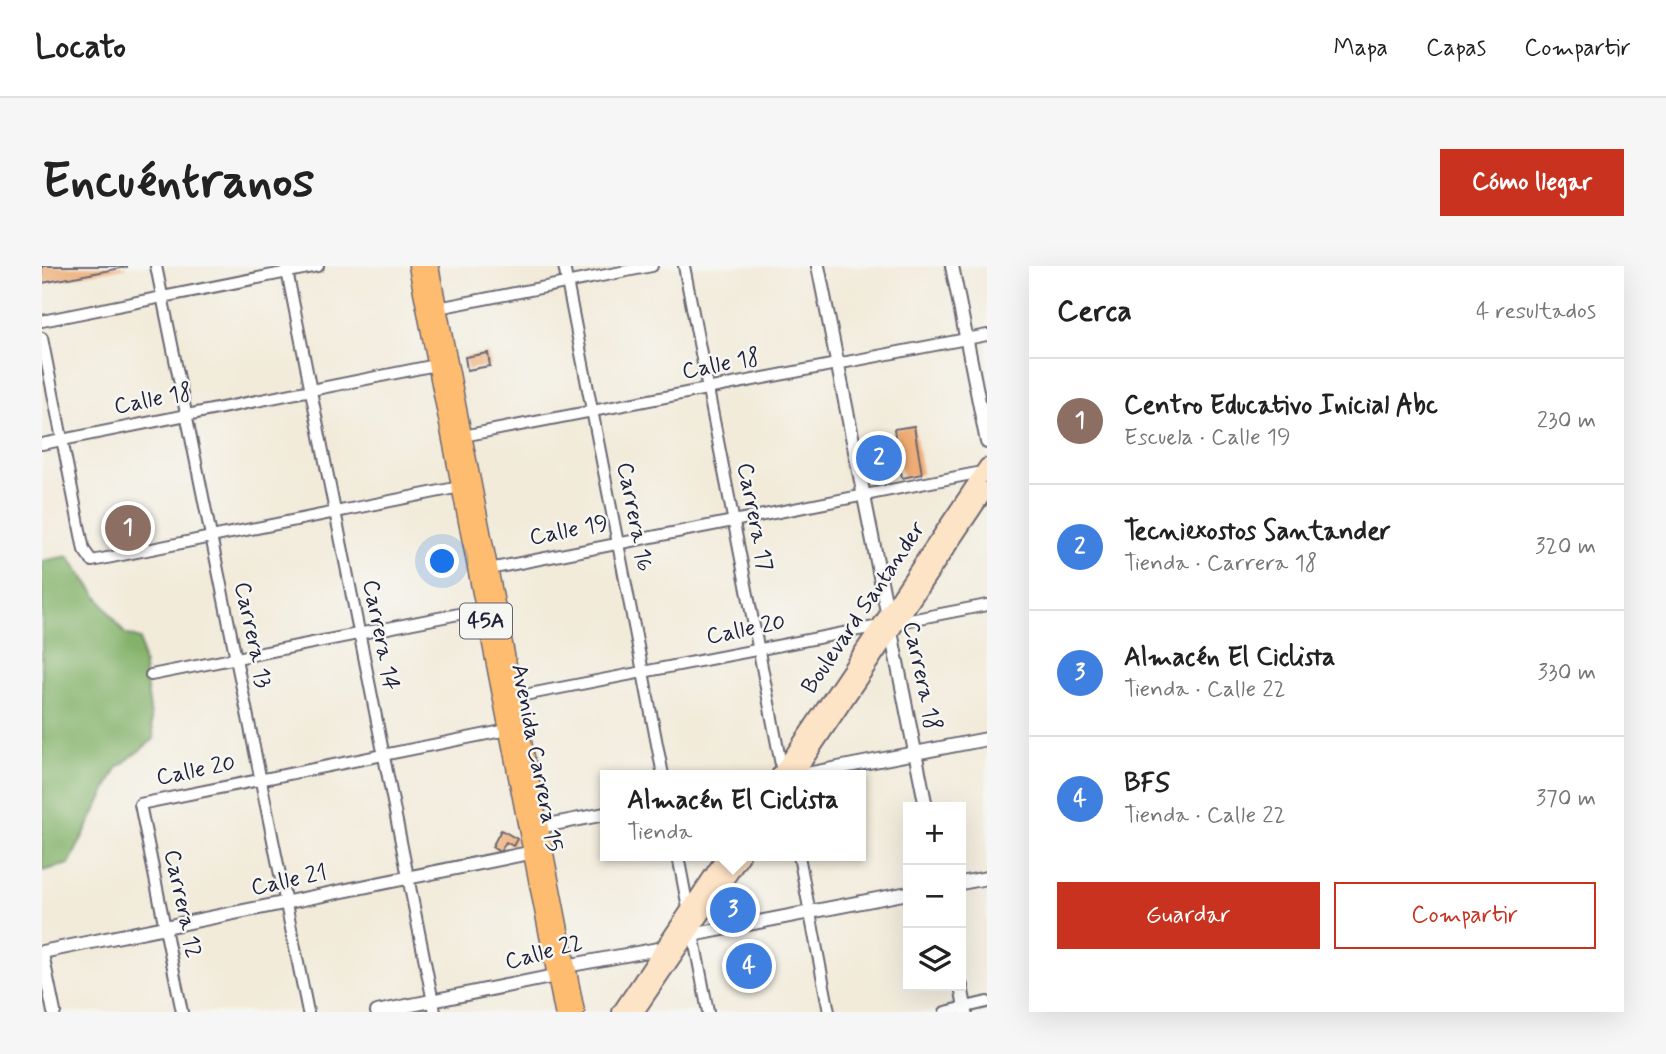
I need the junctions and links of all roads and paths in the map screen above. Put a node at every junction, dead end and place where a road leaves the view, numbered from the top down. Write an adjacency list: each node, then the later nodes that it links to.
1 (156, 266): 12 (street, Carrera 13)
2 (318, 266): 10 (street)
3 (417, 266): 19 (main road, Avenida Carrera 15 / 45A)
4 (430, 266): 13 (main road, Avenida Carrera 15 / 45A)
5 (564, 266): 11 (street, Carrera 16)
6 (652, 266): 11 (street)
7 (684, 266): 20 (street, Carrera 17)
8 (818, 266): 18 (street, Carrera 18)
9 (953, 266): 17 (street)
10 (287, 269): 12 (street); 21 (street, Carrera 14)
11 (567, 283): 13 (street); 22 (street, Carrera 16)
12 (162, 297): 14 (street); 23 (street, Carrera 13)
13 (438, 308): 24 (main road, Avenida Carrera 15 / 45A)
14 (42, 321)
15 (987, 335): 17 (street, Calle 18)
16 (42, 338): 25 (street)
17 (967, 339): 18 (street, Calle 18); 26 (street)
18 (837, 364): 20 (street, Calle 18); 31 (street, Carrera 18)
19 (436, 365): 21 (street, Calle 18); 29 (main road, Avenida Carrera 15 / 45A)
20 (708, 389): 22 (street, Calle 18); 33 (street, Carrera 17)
21 (310, 390): 23 (street, Calle 18); 32 (street, Carrera 14)
22 (592, 411): 24 (street, Calle 18); 35 (street, Carrera 16)
23 (186, 415): 25 (street, Calle 18); 34 (street, Carrera 13)
24 (463, 436): 36 (main road, Avenida Carrera 15 / 45A)
25 (61, 440): 27 (street, Calle 18); 34 (street)
26 (987, 442)
27 (42, 444)
28 (986, 469): 31 (street, Calle 19); 39 (main road, Boulevard Santander)
29 (460, 487): 32 (street); 38 (main road, Avenida Carrera 15 / 45A)
30 (987, 489): 39 (main road, Boulevard Santander)
31 (862, 495): 33 (street, Calle 19); 39 (street, Carrera 18)
32 (334, 512): 34 (street); 40 (street, Carrera 14)
33 (733, 521): 35 (street, Calle 19); 41 (street, Carrera 17)
34 (211, 537): 42 (street, Carrera 13)
35 (618, 543): 36 (street, Calle 19); 43 (street, Carrera 16)
36 (489, 569): 45 (main road, Avenida Carrera 15 / 45A)
37 (987, 605): 39 (street, Calle 20)
38 (484, 609): 40 (street); 46 (main road, Avenida Carrera 15 / 45A)
39 (889, 624): 41 (street, Calle 20); 48 (street, Carrera 18); 52 (main road, Boulevard Santander)
40 (358, 634): 42 (street); 49 (street, Carrera 14)
41 (758, 649): 43 (street, Calle 20); 51 (street, Carrera 17)
42 (236, 658): 44 (street); 54 (street, Carrera 13)
43 (643, 672): 45 (street, Calle 20); 50 (street, Carrera 16)
44 (151, 675)
45 (514, 697): 58 (main road, Avenida Carrera 15 / 45A)
46 (507, 730): 49 (street, Calle 20); 58 (main road, Avenida Carrera 15 / 45A)
47 (987, 739): 48 (street)
48 (916, 753): 53 (street); 55 (street, Carrera 18)
49 (383, 755): 54 (street, Calle 20); 65 (street, Carrera 14)
50 (662, 770)
51 (784, 770)
52 (788, 770)
53 (828, 770)
54 (260, 779): 56 (street, Calle 20); 68 (street, Carrera 13)
55 (925, 802)
56 (140, 804): 71 (street, Carrera 12)
57 (600, 815): 58 (street)
58 (533, 828): 59 (main road, Avenida Carrera 15 / 45A)
59 (537, 851): 65 (street, Calle 21); 75 (main road, Avenida Carrera 15 / 45A)
60 (679, 861): 69 (street)
61 (722, 861): 69 (main road)
62 (738, 861): 72 (main road)
63 (800, 861): 70 (street)
64 (987, 877): 66 (street)
65 (408, 878): 68 (street, Calle 21); 78 (street, Carrera 14)
66 (966, 882)
67 (903, 894): 70 (street, Calle 22)
68 (285, 903): 71 (street, Calle 21); 82 (street, Carrera 13)
69 (688, 910): 72 (street); 73 (main road)
70 (810, 912): 72 (street, Calle 22); 89 (street)
71 (165, 927): 74 (street, Calle 21); 81 (street, Carrera 12)
72 (689, 936): 73 (street, Calle 22); 87 (main road); 88 (street)
73 (663, 948): 75 (street, Calle 22); 86 (main road)
74 (42, 953): 80 (street)
75 (561, 971): 78 (street, Calle 22); 84 (main road, Avenida Carrera 15 / 45A); 85 (main road, Avenida Carrera 15 / 45A)
76 (962, 991): 79 (street)
77 (987, 1002): 79 (street)
78 (434, 1006): 83 (street, Calle 22)
79 (965, 1010): 90 (street)
80 (54, 1012)
81 (182, 1012)
82 (308, 1012)
83 (377, 1012)
84 (563, 1012)
85 (576, 1012)
86 (620, 1012)
87 (636, 1012)
88 (708, 1012)
89 (829, 1012)
90 (946, 1012)

